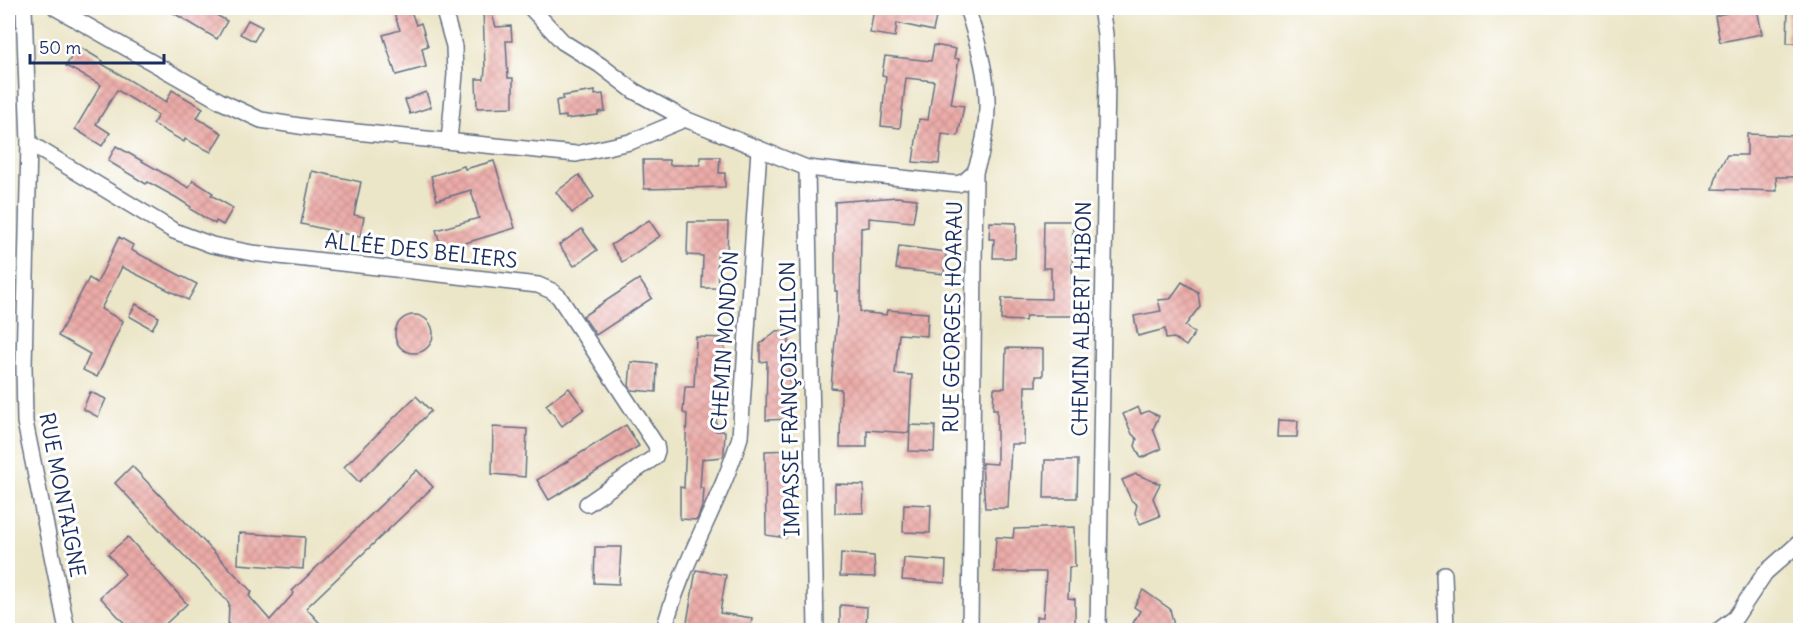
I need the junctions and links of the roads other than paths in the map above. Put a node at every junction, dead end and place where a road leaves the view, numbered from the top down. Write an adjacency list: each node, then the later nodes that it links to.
1 (24, 8): 9 (street, RUE MONTAIGNE)
2 (56, 8): 8 (street)
3 (443, 8): 8 (street)
4 (531, 8): 7 (street)
5 (967, 8): 12 (street, RUE GEORGES HOARAU)
6 (1101, 8): 20 (street, CHEMIN ALBERT HIBON)
7 (685, 119): 8 (street); 10 (street)
8 (449, 141)
9 (29, 143): 13 (street, ALLÉE DES BELIERS); 16 (street, RUE MONTAIGNE)
10 (759, 149): 11 (street); 17 (street, CHEMIN MONDON)
11 (807, 168): 12 (street); 18 (street, IMPASSE FRANÇOIS VILLON)
12 (975, 172): 19 (street, RUE GEORGES HOARAU)
13 (587, 504)
14 (1800, 542): 22 (street)
15 (1443, 574): 21 (street)
16 (67, 630)
17 (664, 630)
18 (816, 630)
19 (970, 630)
20 (1098, 630)
21 (1446, 630)
22 (1719, 630)

